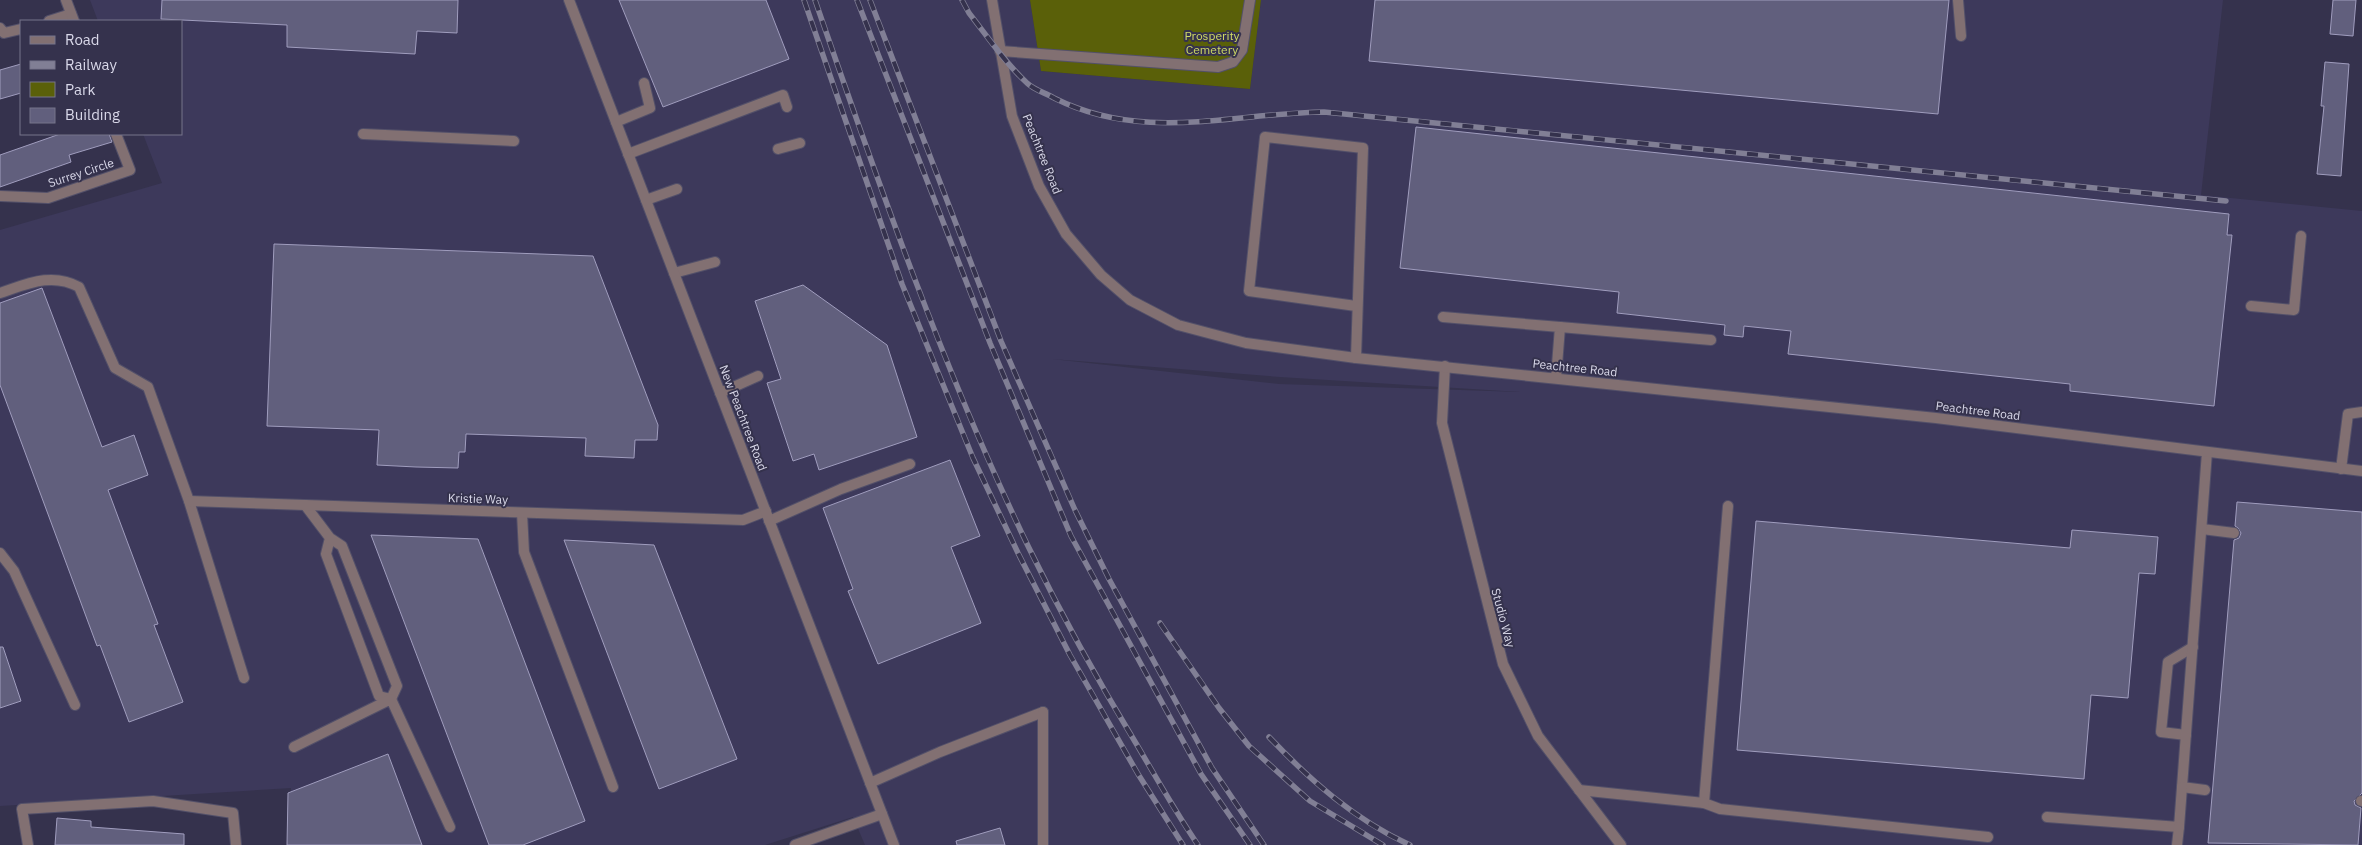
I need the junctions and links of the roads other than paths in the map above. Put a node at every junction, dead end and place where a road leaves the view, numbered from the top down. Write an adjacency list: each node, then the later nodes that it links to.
1 (66, 0): 6 (street)
2 (569, 0): 14 (street, New Peachtree Road)
3 (992, 0): 11 (street, Peachtree Road)
4 (1250, 0): 11 (street)
5 (1958, 0): 10 (street)
6 (72, 18): 7 (street)
7 (57, 20)
8 (0, 28): 9 (street)
9 (20, 29)
10 (1961, 36)
11 (1000, 51): 33 (street, Peachtree Road)
12 (644, 83): 14 (street)
13 (787, 107): 20 (street)
14 (616, 122): 20 (street, New Peachtree Road)
15 (364, 134): 17 (street)
16 (116, 135): 22 (street, Surrey Circle)
17 (514, 141)
18 (800, 143): 19 (street)
19 (778, 149)
20 (628, 154): 23 (street, New Peachtree Road)
21 (676, 189): 23 (street)
22 (0, 196)
23 (646, 200): 26 (street, New Peachtree Road)
24 (2301, 236): 29 (street)
25 (715, 262): 26 (street)
26 (674, 273): 37 (street, New Peachtree Road)
27 (0, 293): 43 (street)
28 (1356, 306): 28 (street); 33 (street)
29 (2251, 306)
30 (1443, 317): 31 (street)
31 (1560, 327): 32 (street); 36 (street)
32 (1711, 340)
33 (1356, 358): 34 (street, Peachtree Road)
34 (1445, 366): 36 (street, Peachtree Road); 61 (street, Studio Way)
35 (758, 376): 37 (street)
36 (1556, 378): 39 (street, Peachtree Road)
37 (720, 393): 47 (street, New Peachtree Road)
38 (2362, 412): 41 (street)
39 (2207, 452): 41 (street, Peachtree Road); 48 (street)
40 (910, 464): 47 (street, Kristie Way)
41 (2341, 469): 42 (street, Peachtree Road)
42 (2362, 471)
43 (189, 501): 44 (street, Kristie Way); 53 (street)
44 (305, 505): 46 (street, Kristie Way); 50 (street)
45 (1728, 506): 63 (street)
46 (522, 513): 47 (street, Kristie Way); 60 (street)
47 (767, 516): 58 (street, New Peachtree Road)
48 (2202, 529): 49 (street); 52 (street)
49 (2234, 533)
50 (330, 538): 54 (street); 54 (street)
51 (0, 553): 55 (street)
52 (2193, 647): 56 (street); 56 (street)
53 (244, 678)
54 (391, 699): 57 (street); 66 (street)
55 (75, 705)
56 (2186, 735): 59 (street)
57 (294, 747)
58 (870, 783): 64 (street, New Peachtree Road); 73 (street)
59 (2182, 787): 62 (street); 67 (street)
60 (613, 788)
61 (1578, 790): 63 (street); 74 (street, Studio Way)
62 (2205, 790)
63 (1704, 802): 68 (street)
64 (882, 814): 71 (street); 72 (street, New Peachtree Road)
65 (2047, 817): 67 (street)
66 (450, 827)
67 (2178, 827): 75 (street)
68 (1988, 837)
69 (28, 845): 70 (street)
70 (236, 845)
71 (795, 845)
72 (894, 845)
73 (1043, 845)
74 (1621, 845)
75 (2177, 845)

